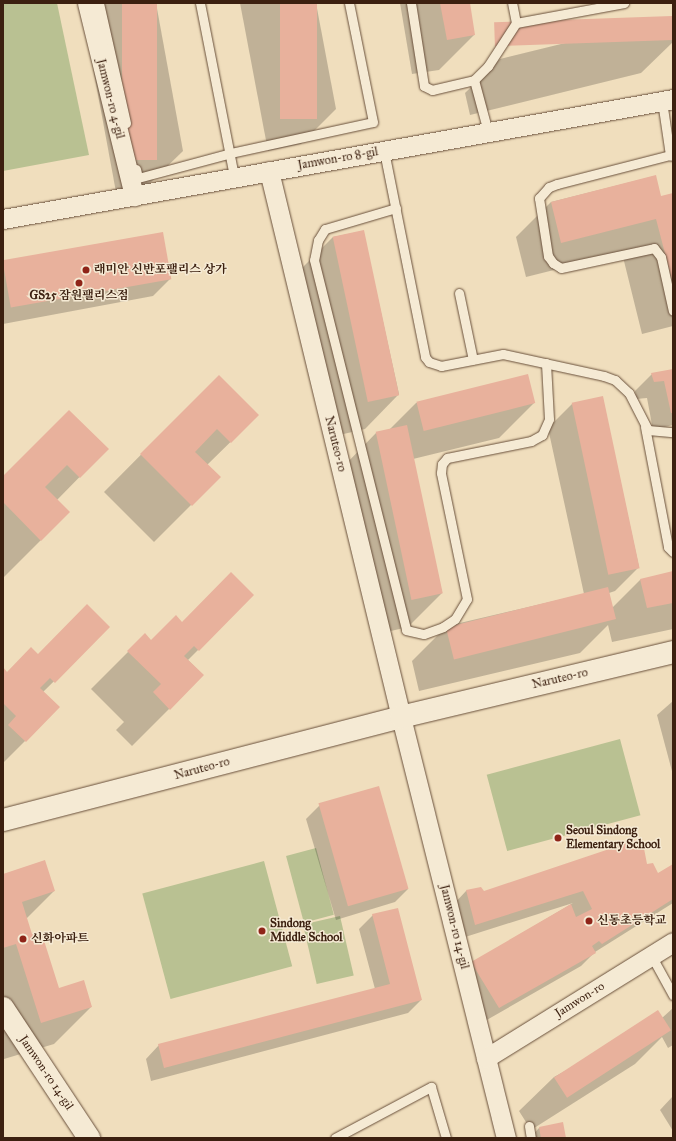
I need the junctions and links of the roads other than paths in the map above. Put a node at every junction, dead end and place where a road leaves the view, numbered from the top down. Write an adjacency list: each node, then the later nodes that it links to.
1 (87, 3): 17 (street, Jamwon-ro 4-gil)
2 (99, 3): 13 (lane)
3 (200, 3): 13 (lane)
4 (349, 3): 13 (lane)
5 (411, 3): 9 (lane)
6 (512, 3): 8 (lane)
7 (624, 3): 8 (lane)
8 (516, 23): 9 (lane)
9 (474, 80): 11 (lane)
10 (668, 100): 11 (street, Jamwon-ro 8-gil); 14 (lane)
11 (488, 132): 12 (street, Jamwon-ro 8-gil)
12 (384, 151): 15 (street, Jamwon-ro 8-gil); 18 (lane)
13 (231, 153): 16 (lane)
14 (671, 156): 21 (lane)
15 (269, 171): 16 (street, Jamwon-ro 8-gil); 28 (street, Naruteo-ro)
16 (234, 177): 17 (street, Jamwon-ro 8-gil)
17 (134, 196): 19 (street, Jamwon-ro 8-gil)
18 (396, 208): 22 (lane); 23 (lane)
19 (3, 219)
20 (459, 293): 22 (lane)
21 (673, 311)
22 (473, 360): 23 (lane)
23 (546, 363): 24 (lane)
24 (645, 427): 25 (lane); 26 (lane)
25 (673, 432)
26 (673, 552)
27 (673, 652): 28 (main road, Naruteo-ro)
28 (401, 717): 29 (main road, Naruteo-ro); 34 (street, Jamwon-ro 14-gil)
29 (3, 820)
30 (673, 942): 31 (street, Jamwon-ro)
31 (651, 955): 32 (lane); 34 (street, Jamwon-ro)
32 (673, 995)
33 (3, 1008): 36 (main road, Jamwon-ro 14-gil)
34 (486, 1058): 39 (street, Jamwon-ro 14-gil)
35 (529, 1126): 40 (lane)
36 (89, 1138)
37 (335, 1138): 38 (lane)
38 (446, 1138)
39 (506, 1138)
40 (531, 1138)

